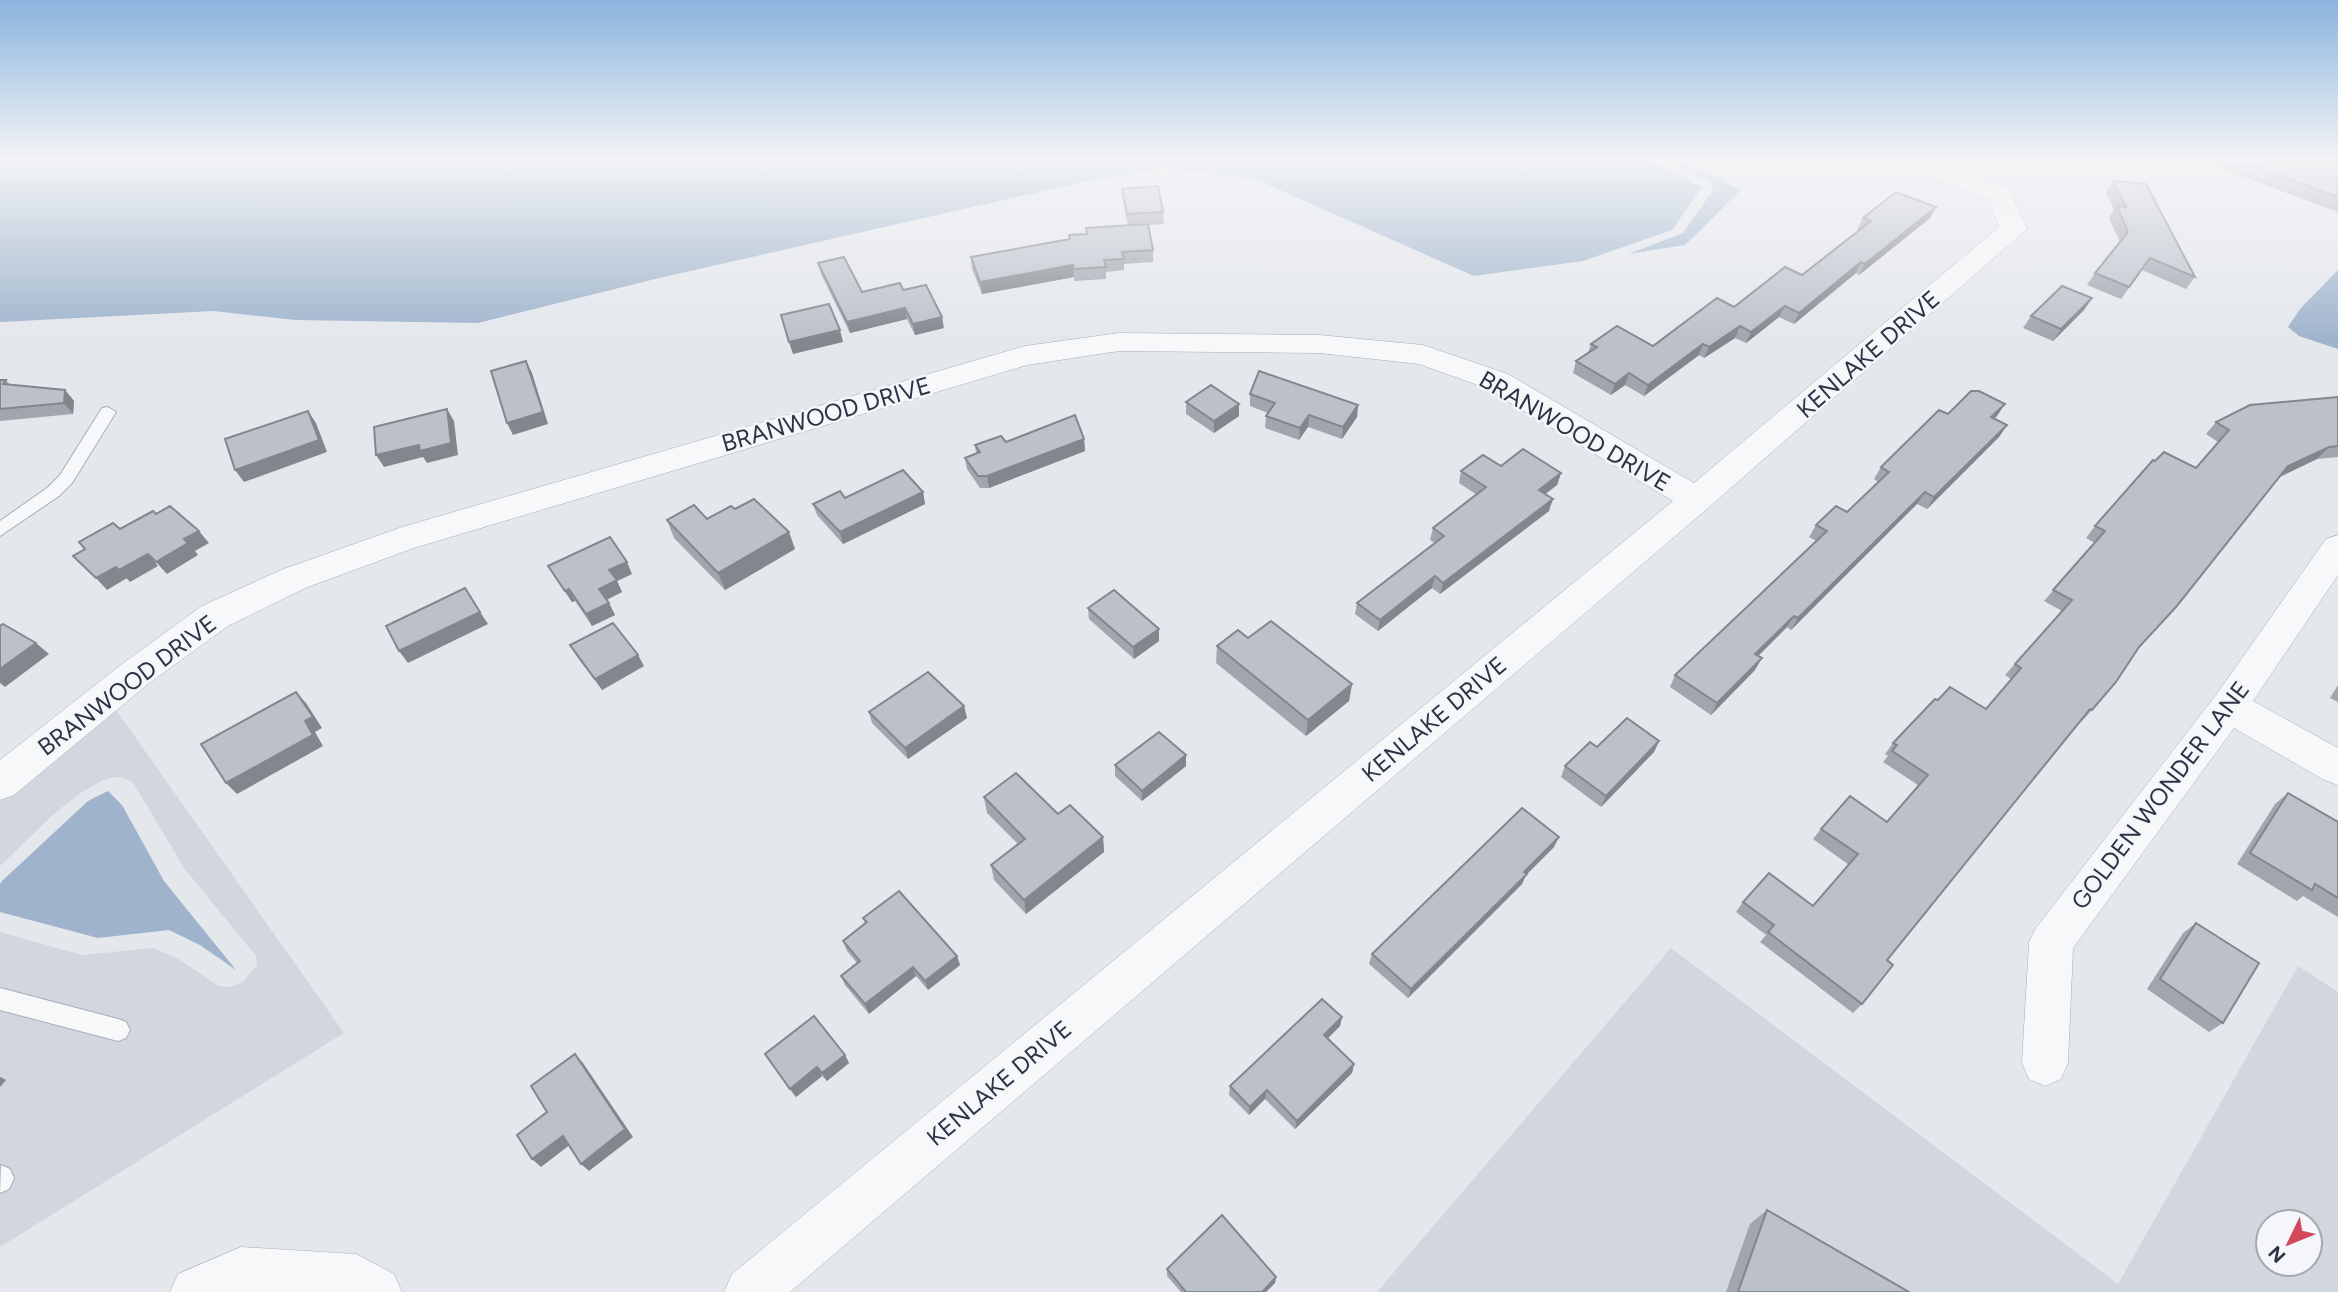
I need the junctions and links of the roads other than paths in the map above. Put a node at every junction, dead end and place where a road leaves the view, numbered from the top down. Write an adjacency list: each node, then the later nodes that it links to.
1 (2009, 219): 3 (street, KENLAKE DRIVE)
2 (108, 412): 4 (lane)
3 (1696, 500): 8 (street, BRANWOOD DRIVE); 14 (street, KENLAKE DRIVE)
4 (0, 530)
5 (2338, 548): 6 (street, GOLDEN WONDER LANE)
6 (2229, 706): 7 (street); 11 (street, GOLDEN WONDER LANE)
7 (2338, 768)
8 (0, 783)
9 (0, 999): 10 (lane)
10 (118, 1030)
11 (2045, 1063)
12 (196, 1292): 13 (street)
13 (376, 1292)
14 (750, 1292)

